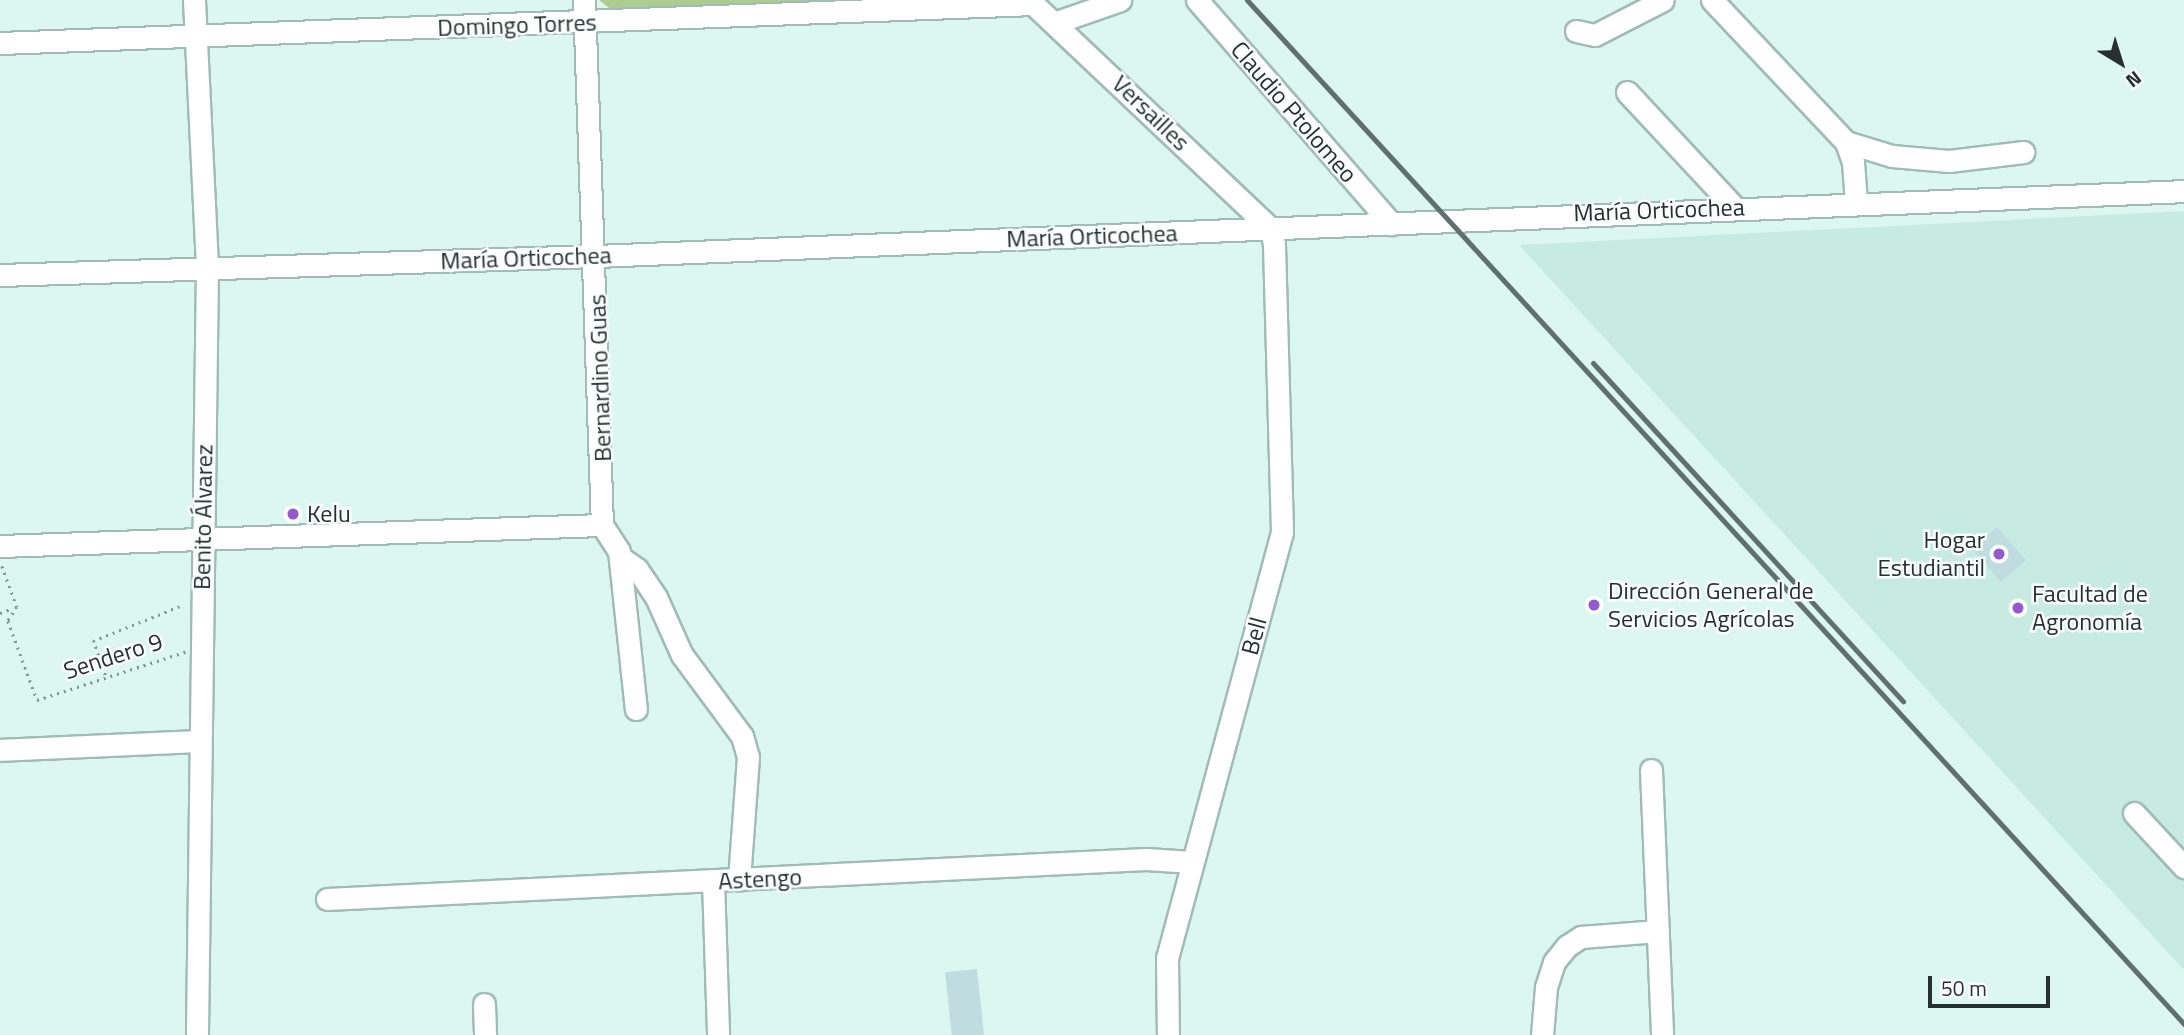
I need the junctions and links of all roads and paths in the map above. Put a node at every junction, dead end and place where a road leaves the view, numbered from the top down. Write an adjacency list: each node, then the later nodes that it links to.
1 (194, 0): 11 (street, Benito Álvarez)
2 (584, 0): 9 (street, Bernardino Guas)
3 (1120, 0): 8 (street)
4 (1196, 0): 19 (street, Claudio Ptolomeo)
5 (1663, 0): 10 (street)
6 (1712, 0): 14 (street)
7 (1032, 2): 8 (street, Versailles); 9 (street, Domingo Torres)
8 (1057, 22): 20 (street, Versailles)
9 (584, 23): 11 (street, Domingo Torres); 21 (street, Bernardino Guas)
10 (1576, 32)
11 (196, 36): 12 (street, Domingo Torres); 22 (street, Benito Álvarez)
12 (0, 43)
13 (1627, 92): 18 (street)
14 (1846, 142): 15 (street); 17 (street)
15 (2023, 152)
16 (2184, 191): 17 (street, María Orticochea)
17 (1856, 203): 18 (street, María Orticochea)
18 (1735, 208): 19 (street, María Orticochea)
19 (1392, 224): 20 (street, María Orticochea)
20 (1271, 229): 21 (street, María Orticochea); 39 (street, Bell)
21 (596, 256): 22 (street, María Orticochea); 24 (street, Bernardino Guas)
22 (207, 268): 23 (street, María Orticochea); 25 (street, Benito Álvarez)
23 (0, 275)
24 (602, 525): 25 (street); 27 (street, Bernardino Guas)
25 (201, 539): 26 (street); 29 (street, Benito Álvarez)
26 (0, 547)
27 (620, 557): 34 (street, Bernardino Guas); 41 (street)
28 (0, 560): 30 (path)
29 (201, 598): 32 (street, Benito Álvarez); 33 (path)
30 (17, 607): 31 (path); 33 (path, Sendero 9)
31 (0, 613)
32 (201, 647): 33 (path, Sendero 9); 35 (street, Benito Álvarez)
33 (105, 675)
34 (636, 709)
35 (200, 741): 36 (street); 46 (street, Benito Álvarez)
36 (0, 750)
37 (1651, 770): 44 (street)
38 (2134, 813): 40 (street)
39 (1192, 862): 41 (street, Astengo); 49 (street, Bell)
40 (2184, 867)
41 (739, 880): 42 (street, Astengo)
42 (713, 881): 43 (street, Astengo); 48 (street)
43 (327, 899)
44 (1658, 931): 50 (street); 51 (street)
45 (484, 1004): 47 (street)
46 (197, 1035)
47 (485, 1035)
48 (718, 1035)
49 (1168, 1035)
50 (1542, 1035)
51 (1662, 1035)

